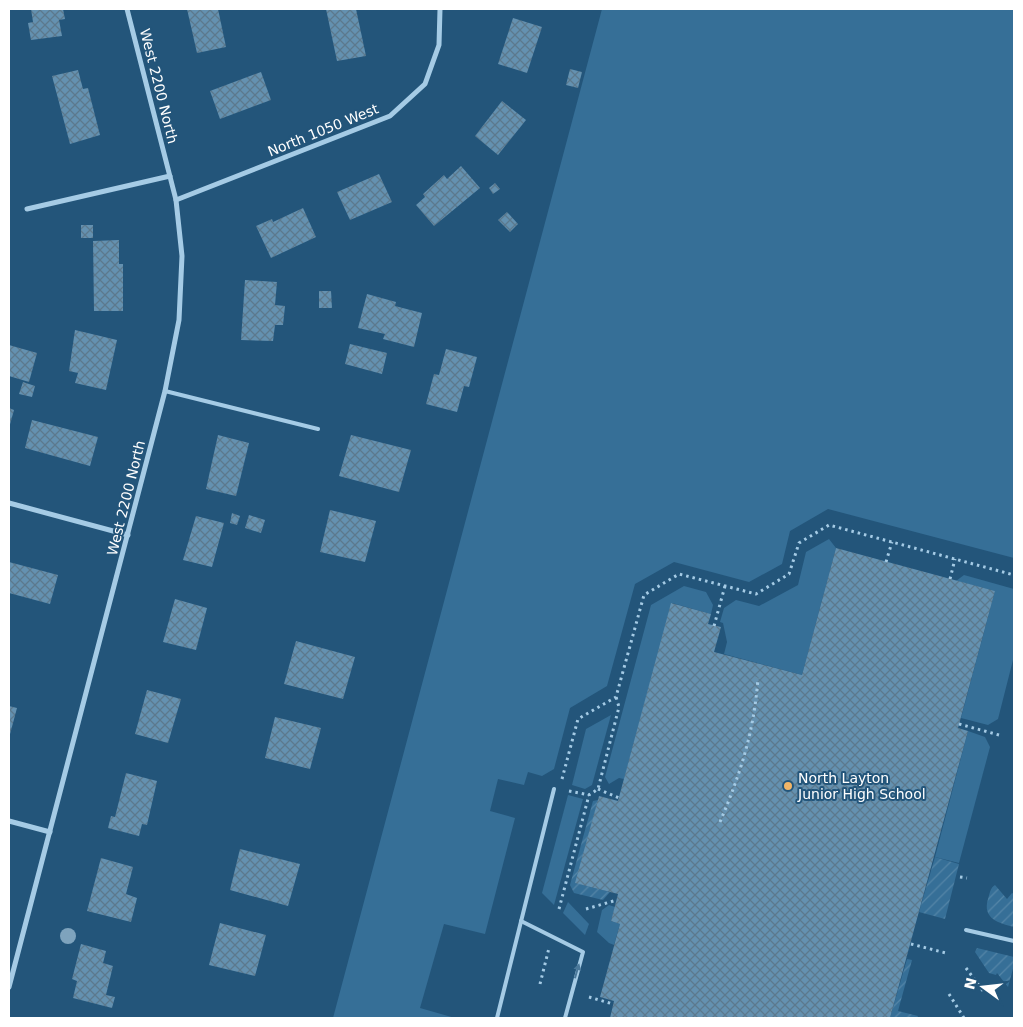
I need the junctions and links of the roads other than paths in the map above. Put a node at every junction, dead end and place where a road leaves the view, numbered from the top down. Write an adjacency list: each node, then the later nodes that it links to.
1 (128, 9): 3 (street, West 2200 North)
2 (440, 9): 4 (street, North 1050 West)
3 (170, 176): 4 (street, West 2200 North); 5 (street)
4 (176, 200): 6 (street, West 2200 North)
5 (28, 209)
6 (165, 391): 7 (lane); 9 (street, West 2200 North)
7 (318, 428)
8 (9, 503): 9 (street)
9 (128, 535): 12 (street, West 2200 North)
10 (554, 789): 13 (lane)
11 (9, 821): 12 (street)
12 (50, 832): 16 (street, West 2200 North)
13 (521, 921): 17 (lane); 18 (lane, one-way to 13)
14 (966, 930): 15 (lane)
15 (1014, 941)
16 (9, 986)
17 (497, 1018)
18 (565, 1018)

